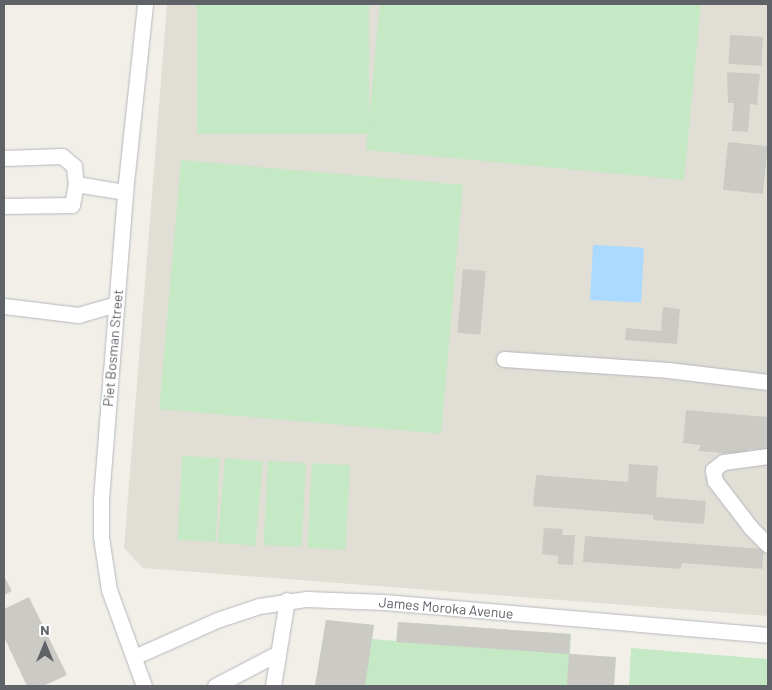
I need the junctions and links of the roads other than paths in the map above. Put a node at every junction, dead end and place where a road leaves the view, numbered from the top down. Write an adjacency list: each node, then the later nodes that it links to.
1 (145, 4): 4 (street, Piet Bosman Street)
2 (4, 158): 3 (street)
3 (76, 184): 4 (street); 5 (street)
4 (125, 192): 6 (street, Piet Bosman Street)
5 (4, 206)
6 (116, 304): 7 (street); 15 (street, Piet Bosman Street)
7 (4, 306)
8 (504, 359): 9 (street)
9 (768, 382)
10 (768, 456): 11 (street)
11 (768, 545)
12 (287, 600): 13 (street, James Moroka Avenue); 14 (street); 15 (street, James Moroka Avenue)
13 (768, 635)
14 (278, 653): 16 (street); 18 (street)
15 (134, 658): 17 (street, Piet Bosman Street)
16 (223, 684)
17 (144, 686)
18 (273, 686)

